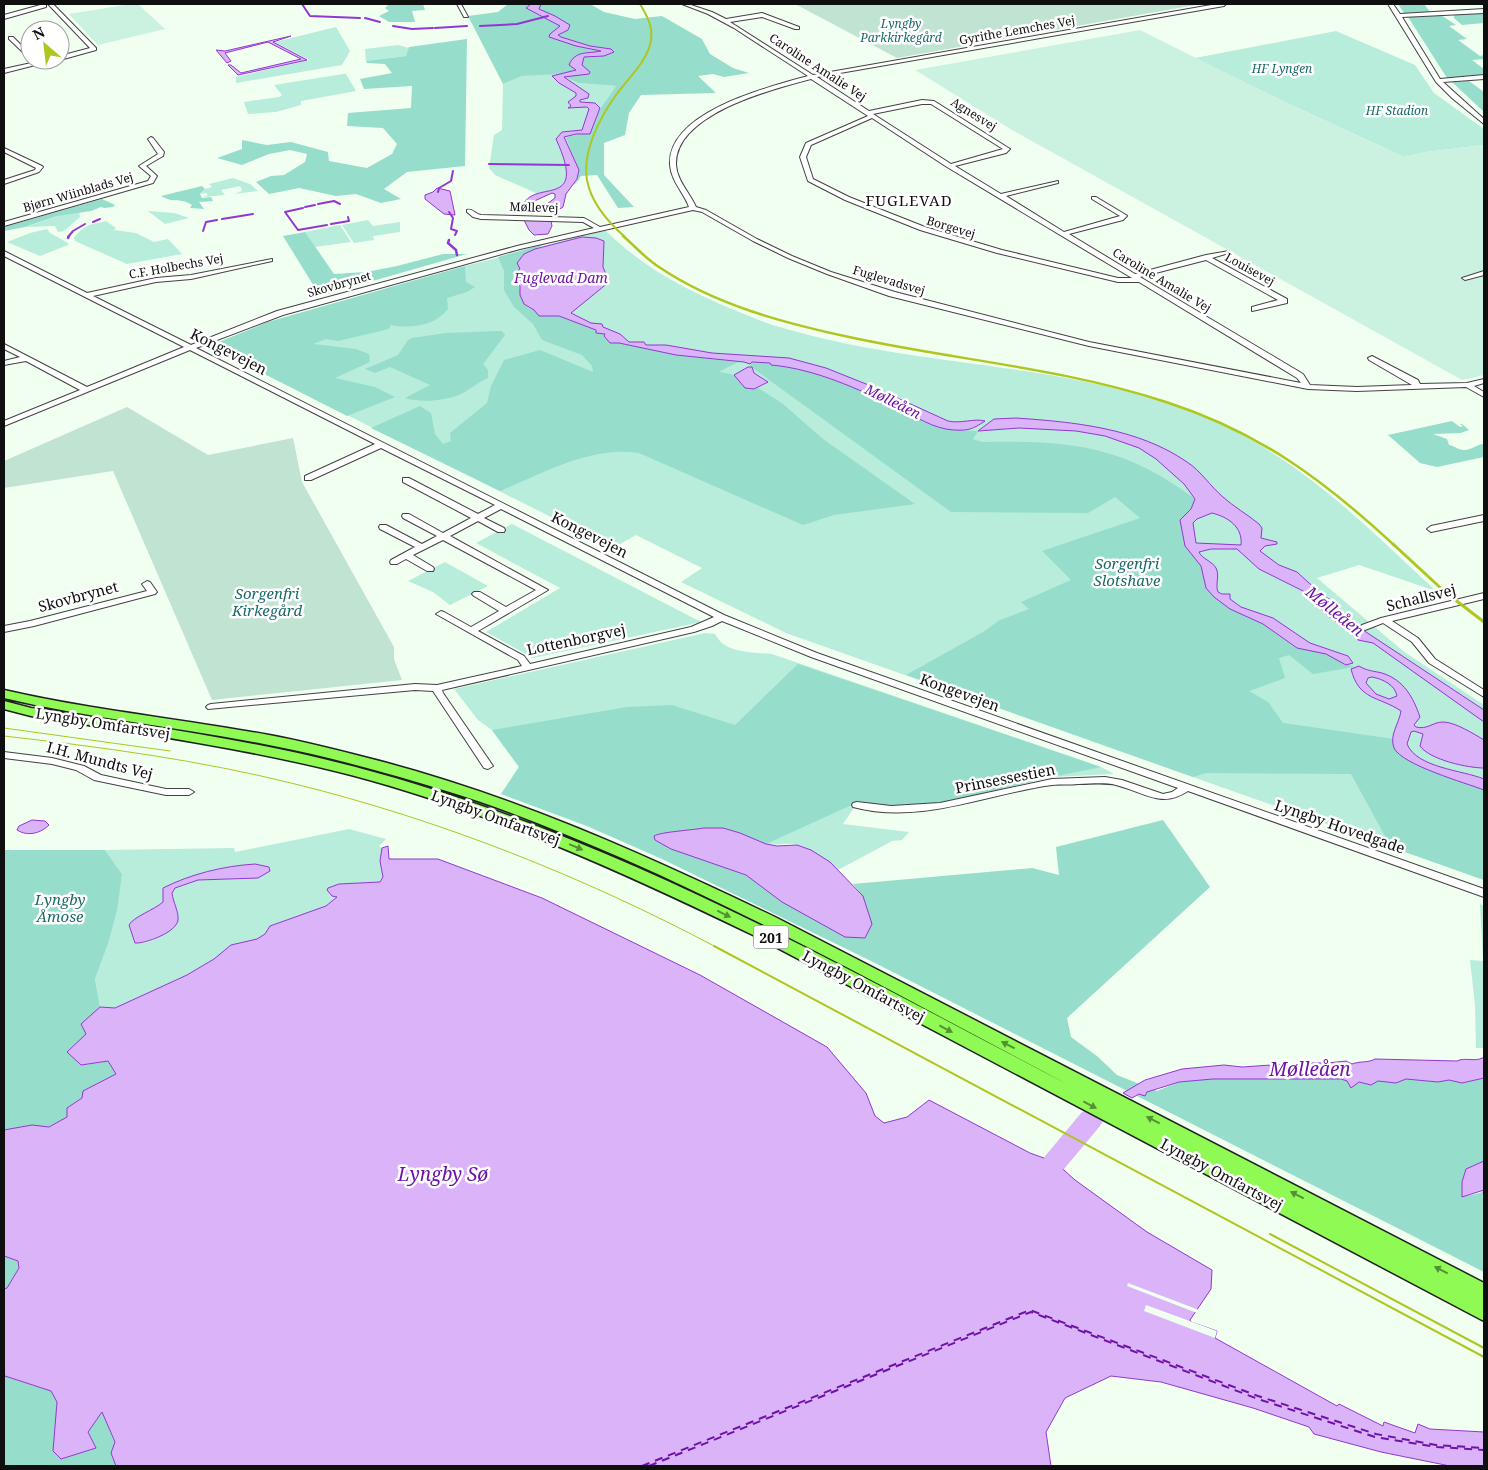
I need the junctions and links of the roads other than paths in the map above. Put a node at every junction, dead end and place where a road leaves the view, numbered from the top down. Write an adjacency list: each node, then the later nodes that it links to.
1 (459, 4): 8 (street)
2 (684, 4): 12 (street, Caroline Amalie Vej)
3 (1224, 4): 20 (street, Gyrithe Lemches Vej)
4 (1384, 4): 9 (street)
5 (1391, 4): 9 (street)
6 (50, 5): 10 (street); 11 (street)
7 (1484, 10): 9 (street)
8 (466, 16)
9 (1397, 16): 22 (street)
10 (4, 17)
11 (65, 20)
12 (726, 21): 14 (street, Caroline Amalie Vej); 20 (street, Caroline Amalie Vej)
13 (70, 25): 17 (street)
14 (797, 28)
15 (11, 38): 16 (street)
16 (20, 47)
17 (70, 55)
18 (20, 66): 19 (street)
19 (4, 71)
20 (812, 76): 23 (street, Caroline Amalie Vej); 32 (street)
21 (1484, 77): 22 (street)
22 (1438, 81): 24 (street)
23 (869, 114): 27 (street, Caroline Amalie Vej); 27 (street, Agnesvej); 42 (street, Borgevej)
24 (1484, 122)
25 (151, 139): 34 (street, Bjørn Wiinblads Vej)
26 (4, 150): 28 (street)
27 (950, 166): 30 (street, Caroline Amalie Vej)
28 (4, 182)
29 (1056, 182): 30 (street)
30 (1000, 196): 36 (street, Caroline Amalie Vej)
31 (1094, 198): 36 (street)
32 (693, 208): 35 (street, Skovbrynet); 54 (street, Fuglevadsvej)
33 (469, 211): 35 (street, Møllevej)
34 (4, 224)
35 (598, 228): 47 (street, Skovbrynet)
36 (1063, 234): 42 (street, Caroline Amalie Vej)
37 (1227, 252): 39 (street)
38 (4, 253): 44 (street, Kongevejen)
39 (1206, 257): 42 (street); 45 (street, Louisevej)
40 (270, 260): 44 (street, C.F. Holbechs Vej)
41 (1484, 273): 43 (street)
42 (1137, 278): 54 (street, Caroline Amalie Vej)
43 (1465, 278)
44 (86, 295): 47 (street, Kongevejen)
45 (1256, 309)
46 (4, 346): 48 (street)
47 (189, 348): 55 (street, Skovbrynet); 58 (street, Kongevejen)
48 (27, 358): 50 (street); 55 (street)
49 (1372, 358): 53 (street)
50 (4, 363)
51 (1484, 381): 52 (street, Fuglevadsvej)
52 (1467, 385): 53 (street, Fuglevadsvej); 56 (street)
53 (1418, 386): 54 (street, Fuglevadsvej)
54 (1308, 387)
55 (86, 390): 57 (street, Skovbrynet)
56 (1484, 395)
57 (4, 424)
58 (380, 445): 59 (street); 61 (street, Kongevejen)
59 (308, 478)
60 (406, 480): 63 (street)
61 (500, 506): 63 (street); 78 (street, Kongevejen)
62 (406, 516): 68 (street)
63 (478, 518): 67 (street); 68 (street)
64 (1484, 518): 66 (street)
65 (383, 527): 69 (street)
66 (1431, 529)
67 (502, 530)
68 (442, 536): 69 (street); 76 (street)
69 (421, 548): 70 (street)
70 (406, 555): 71 (street); 72 (street)
71 (394, 562)
72 (430, 568)
73 (148, 584): 81 (street, Skovbrynet)
74 (477, 594): 76 (street)
75 (1484, 596): 79 (street, Schallsvej)
76 (506, 611): 82 (street)
77 (441, 614): 82 (street)
78 (721, 617): 83 (street, Lottenborgvej); 91 (street, Kongevejen)
79 (1384, 620): 80 (street, Schallsvej); 86 (street)
80 (1365, 627)
81 (4, 629)
82 (471, 631): 83 (street)
83 (527, 666): 84 (street, Lottenborgvej)
84 (437, 688): 88 (street, Lottenborgvej); 90 (street)
85 (4, 694): 95 (highway, Lyngby Omfartsvej / 201, one-way to 85)
86 (1484, 694)
87 (4, 705): 96 (highway, Lyngby Omfartsvej / 201, one-way to 96)
88 (211, 707)
89 (4, 755): 92 (street, I.H. Mundts Vej)
90 (488, 766)
91 (1186, 788): 93 (street, Prinsessestien); 94 (street, Lyngby Hovedgade)
92 (189, 792)
93 (856, 805)
94 (1484, 893)
95 (1484, 1293)
96 (1484, 1312)

